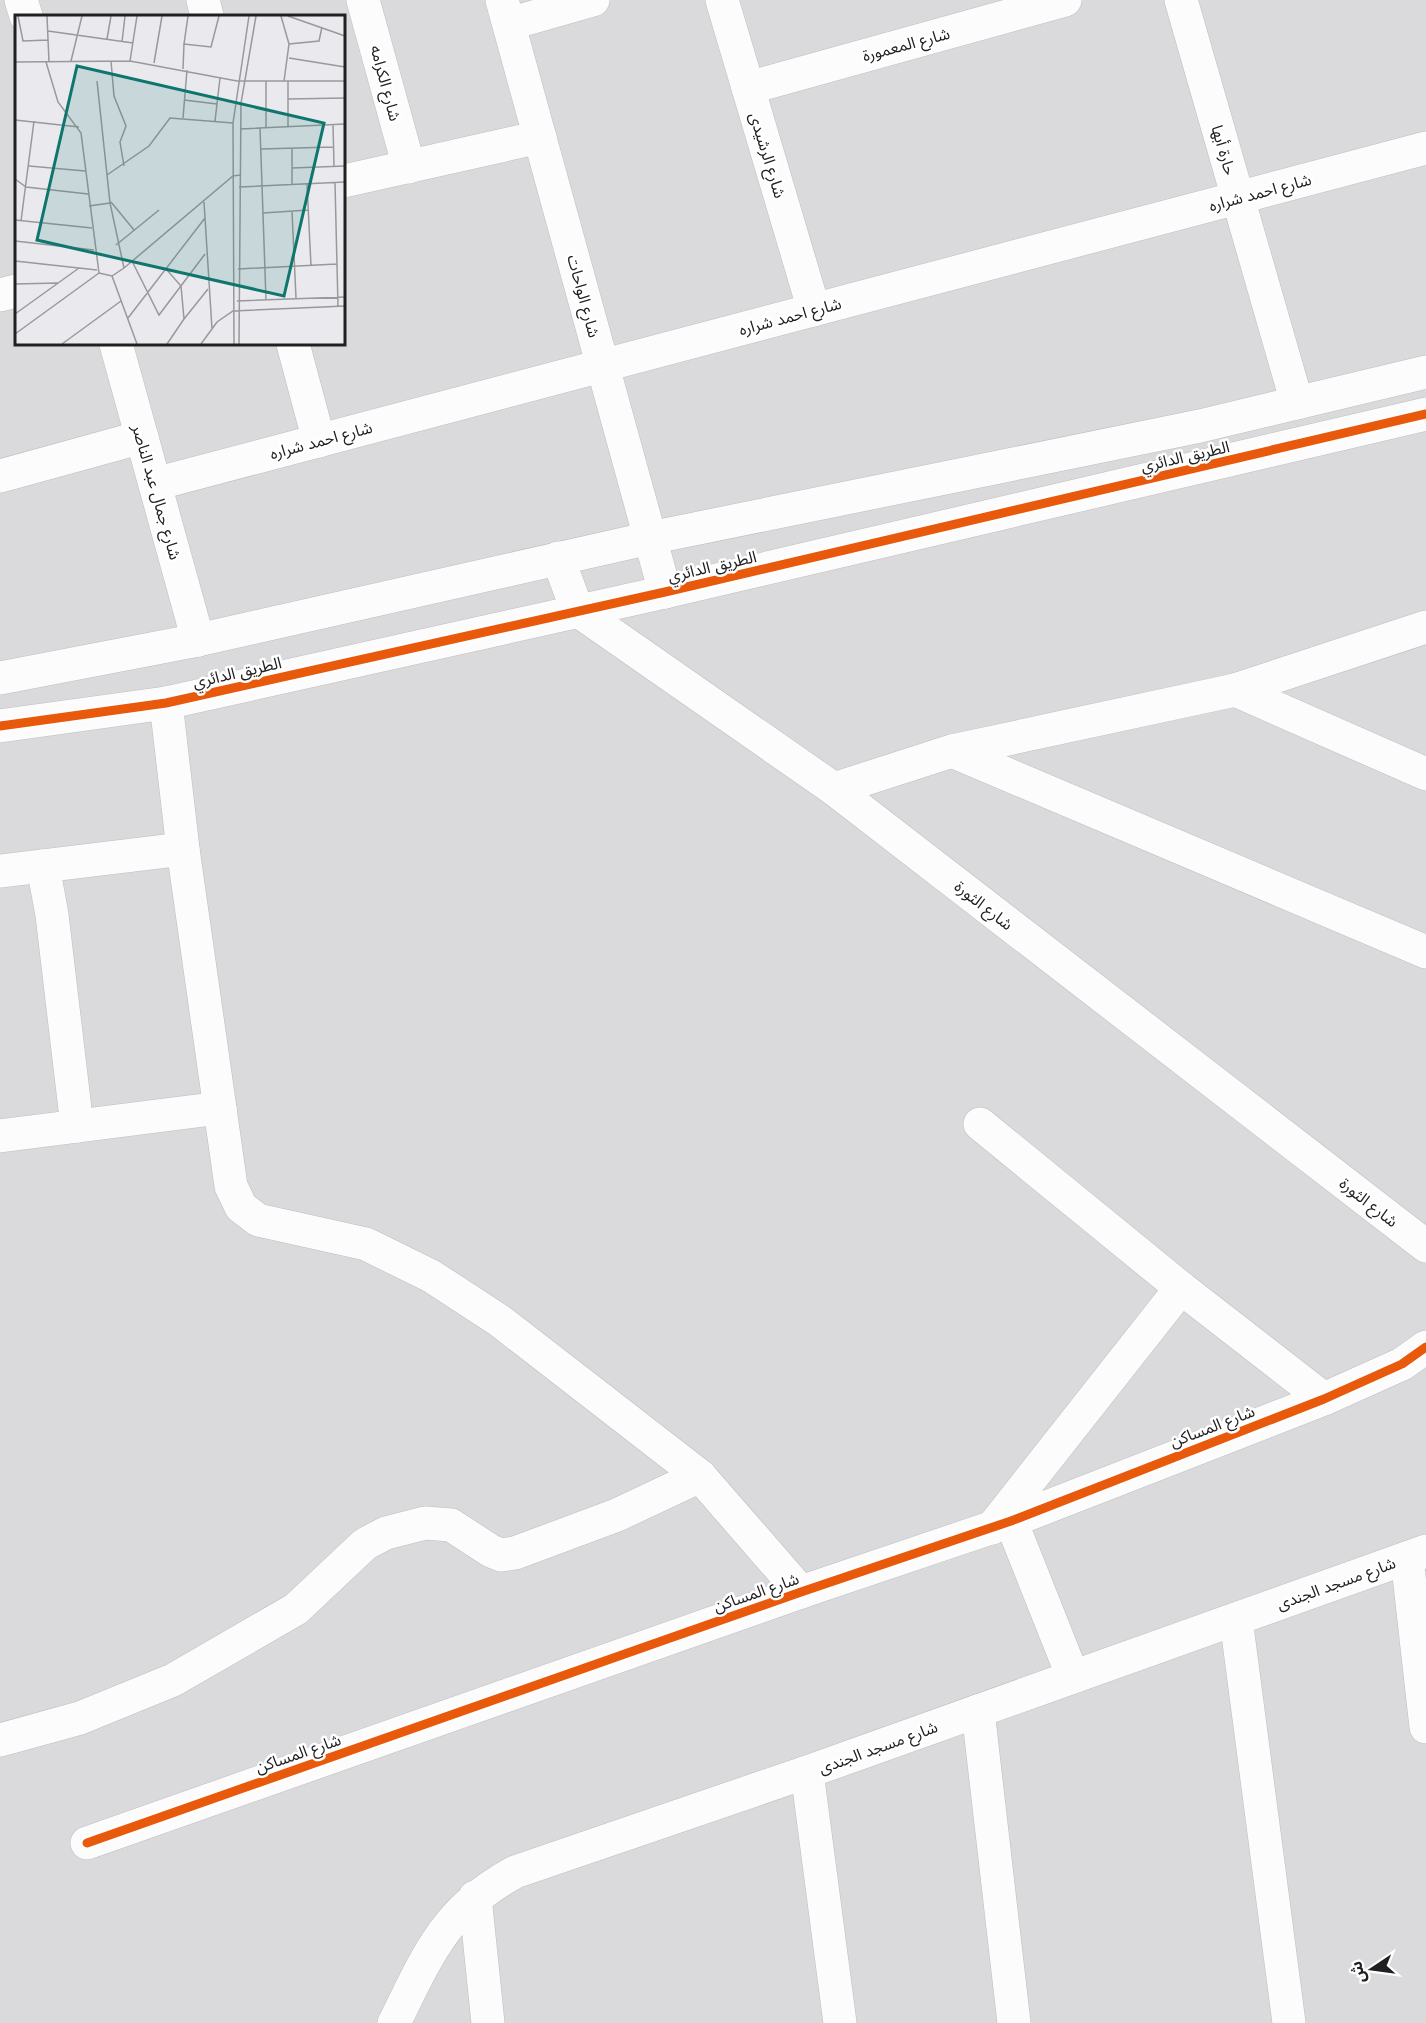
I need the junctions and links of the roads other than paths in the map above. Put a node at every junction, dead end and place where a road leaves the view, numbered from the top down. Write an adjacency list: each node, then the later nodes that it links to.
1 (21, 0): 9 (street)
2 (203, 0): 10 (street)
3 (363, 0): 14 (street, شارع الكرامه)
4 (593, 0): 8 (street)
5 (722, 0): 11 (street, شارع الرشيدى)
6 (1065, 0): 11 (street, شارع المعمورة)
7 (1181, 0): 16 (street, حارة أبها)
8 (506, 12): 12 (street, شارع الواحات)
9 (26, 15)
10 (207, 15)
11 (747, 88): 19 (street, شارع الرشيدى)
12 (540, 137): 14 (street); 22 (street, شارع الواحات)
13 (1426, 148): 16 (street, شارع احمد شراره)
14 (409, 167): 15 (street)
15 (345, 182)
16 (1238, 198): 19 (street, شارع احمد شراره); 24 (street, حارة أبها)
17 (15, 291): 18 (street)
18 (0, 295)
19 (814, 310): 22 (street, شارع احمد شراره)
20 (116, 345): 27 (street, شارع جمال عبد الناصر)
21 (293, 345): 28 (street)
22 (603, 366): 28 (street, شارع احمد شراره); 32 (street, شارع الواحات)
23 (1426, 372): 24 (street, الطريق الدائري)
24 (1297, 403): 26 (street, الطريق الدائري)
25 (1426, 414): 29 (street, الطريق الدائري)
26 (1200, 426): 29 (street); 32 (street, الطريق الدائري)
27 (142, 437): 30 (street); 31 (street, شارع جمال عبد الناصر)
28 (319, 441): 31 (street, شارع احمد شراره)
29 (1208, 466): 34 (street, الطريق الدائري)
30 (0, 476)
31 (155, 484): 37 (street, شارع جمال عبد الناصر)
32 (650, 538): 33 (street, الطريق الدائري); 34 (street, شارع الواحات)
33 (558, 558): 35 (street); 37 (street, الطريق الدائري)
34 (665, 592): 35 (street, الطريق الدائري)
35 (577, 610): 40 (street, الطريق الدائري); 44 (street, شارع الثورة)
36 (1426, 627): 39 (street)
37 (198, 640): 38 (street, الطريق الدائري)
38 (0, 678)
39 (1235, 690): 42 (street); 43 (street)
40 (166, 703): 41 (street, الطريق الدائري); 45 (street)
41 (0, 726)
42 (952, 751): 44 (street); 48 (street)
43 (1426, 774)
44 (834, 789): 53 (street, شارع الثورة)
45 (183, 849): 46 (street); 49 (street)
46 (43, 866): 47 (street); 51 (street)
47 (0, 871)
48 (1426, 952)
49 (220, 1108): 51 (street); 57 (street)
50 (980, 1124): 54 (street)
51 (77, 1126): 52 (street)
52 (0, 1136)
53 (1425, 1243)
54 (1181, 1288): 56 (street); 58 (street)
55 (1426, 1347): 56 (street, شارع المساكن)
56 (1324, 1399): 58 (street, شارع المساكن)
57 (700, 1476): 60 (street); 65 (street)
58 (1001, 1524): 60 (street, شارع المساكن); 62 (street)
59 (1417, 1555): 61 (street, شارع مسجد الجندى); 64 (street)
60 (801, 1592): 67 (street, شارع المساكن)
61 (1236, 1619): 62 (street, شارع مسجد الجندى); 73 (street)
62 (1072, 1677): 63 (street, شارع مسجد الجندى)
63 (978, 1711): 66 (street, شارع مسجد الجندى); 72 (street)
64 (1426, 1727)
65 (0, 1740)
66 (807, 1772): 68 (street, شارع مسجد الجندى); 71 (street)
67 (87, 1843)
68 (475, 1898): 69 (street, شارع مسجد الجندى); 70 (street)
69 (394, 2023)
70 (488, 2023)
71 (840, 2023)
72 (1014, 2023)
73 (1289, 2023)

